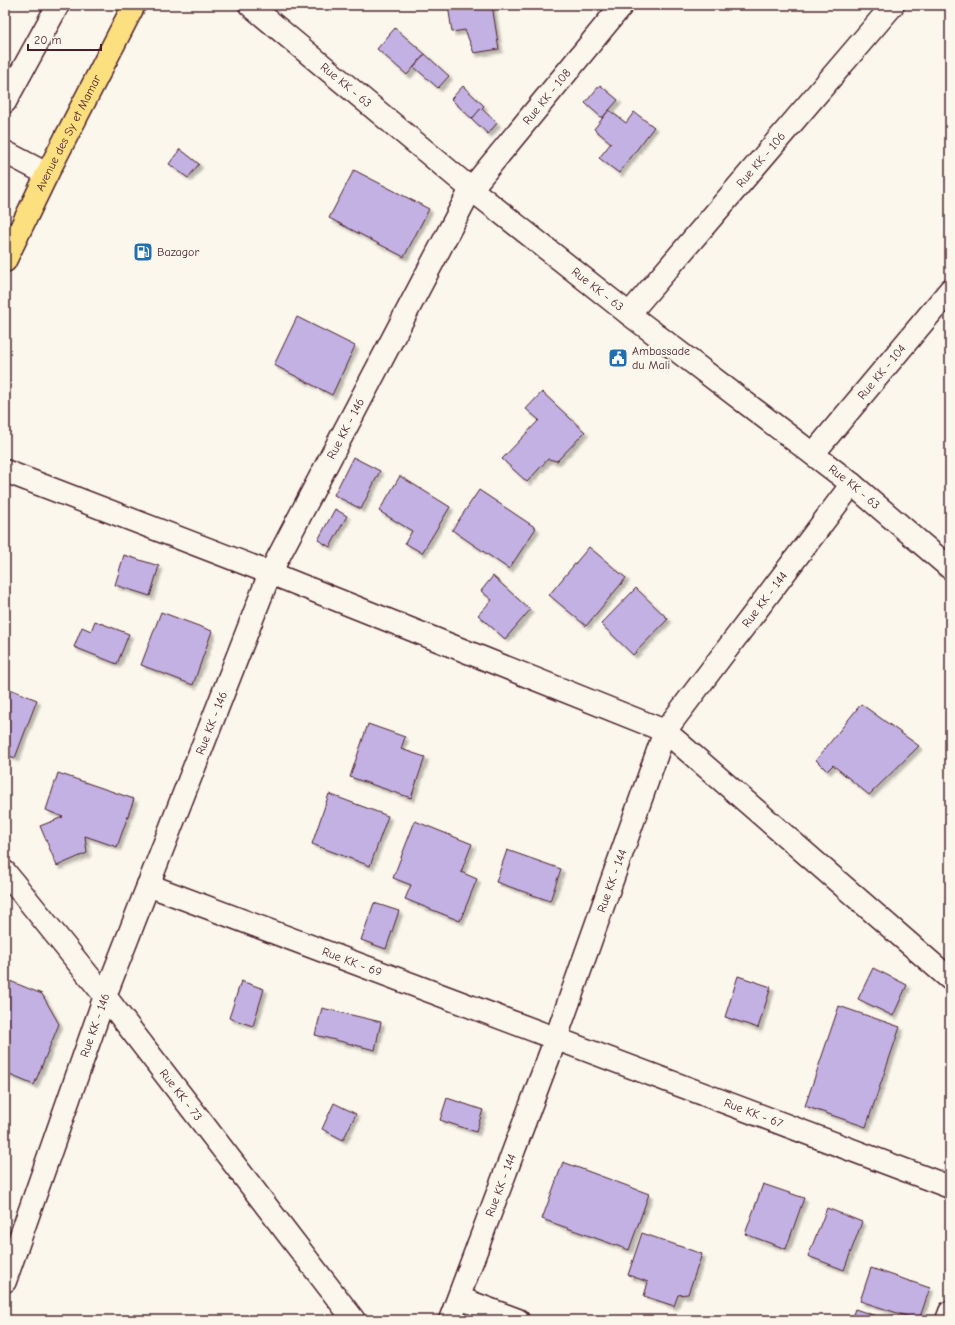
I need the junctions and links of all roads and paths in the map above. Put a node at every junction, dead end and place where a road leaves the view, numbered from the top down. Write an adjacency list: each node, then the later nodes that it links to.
1 (58, 5): 6 (street)
2 (134, 5): 8 (highway, Avenue des Sy et Mamar)
3 (250, 5): 9 (street, Rue KK - 63)
4 (622, 5): 9 (street, Rue KK - 108)
5 (893, 5): 12 (street, Rue KK - 106)
6 (5, 102)
7 (5, 152): 8 (street)
8 (47, 174): 10 (highway, Avenue des Sy et Mamar)
9 (471, 189): 12 (street, Rue KK - 63); 17 (street, Rue KK - 146)
10 (5, 261)
11 (950, 290): 13 (street, Rue KK - 104)
12 (629, 314): 13 (street, Rue KK - 63)
13 (813, 454): 15 (street, Rue KK - 63)
14 (5, 471): 17 (street)
15 (852, 484): 16 (street, Rue KK - 63); 18 (street, Rue KK - 144)
16 (950, 568)
17 (270, 574): 18 (street); 20 (street, Rue KK - 146)
18 (665, 731): 21 (street); 23 (street, Rue KK - 144)
19 (5, 872): 22 (street, Rue KK - 73)
20 (148, 885): 22 (street, Rue KK - 146); 23 (street, Rue KK - 69)
21 (950, 979)
22 (105, 996): 25 (street, Rue KK - 146); 28 (street, Rue KK - 73)
23 (556, 1038): 24 (street, Rue KK - 67); 26 (street, Rue KK - 144)
24 (950, 1187)
25 (5, 1281)
26 (459, 1298): 29 (street, Rue KK - 144); 30 (street)
27 (950, 1312): 31 (street)
28 (354, 1320)
29 (450, 1320)
30 (518, 1320)
31 (947, 1320)

